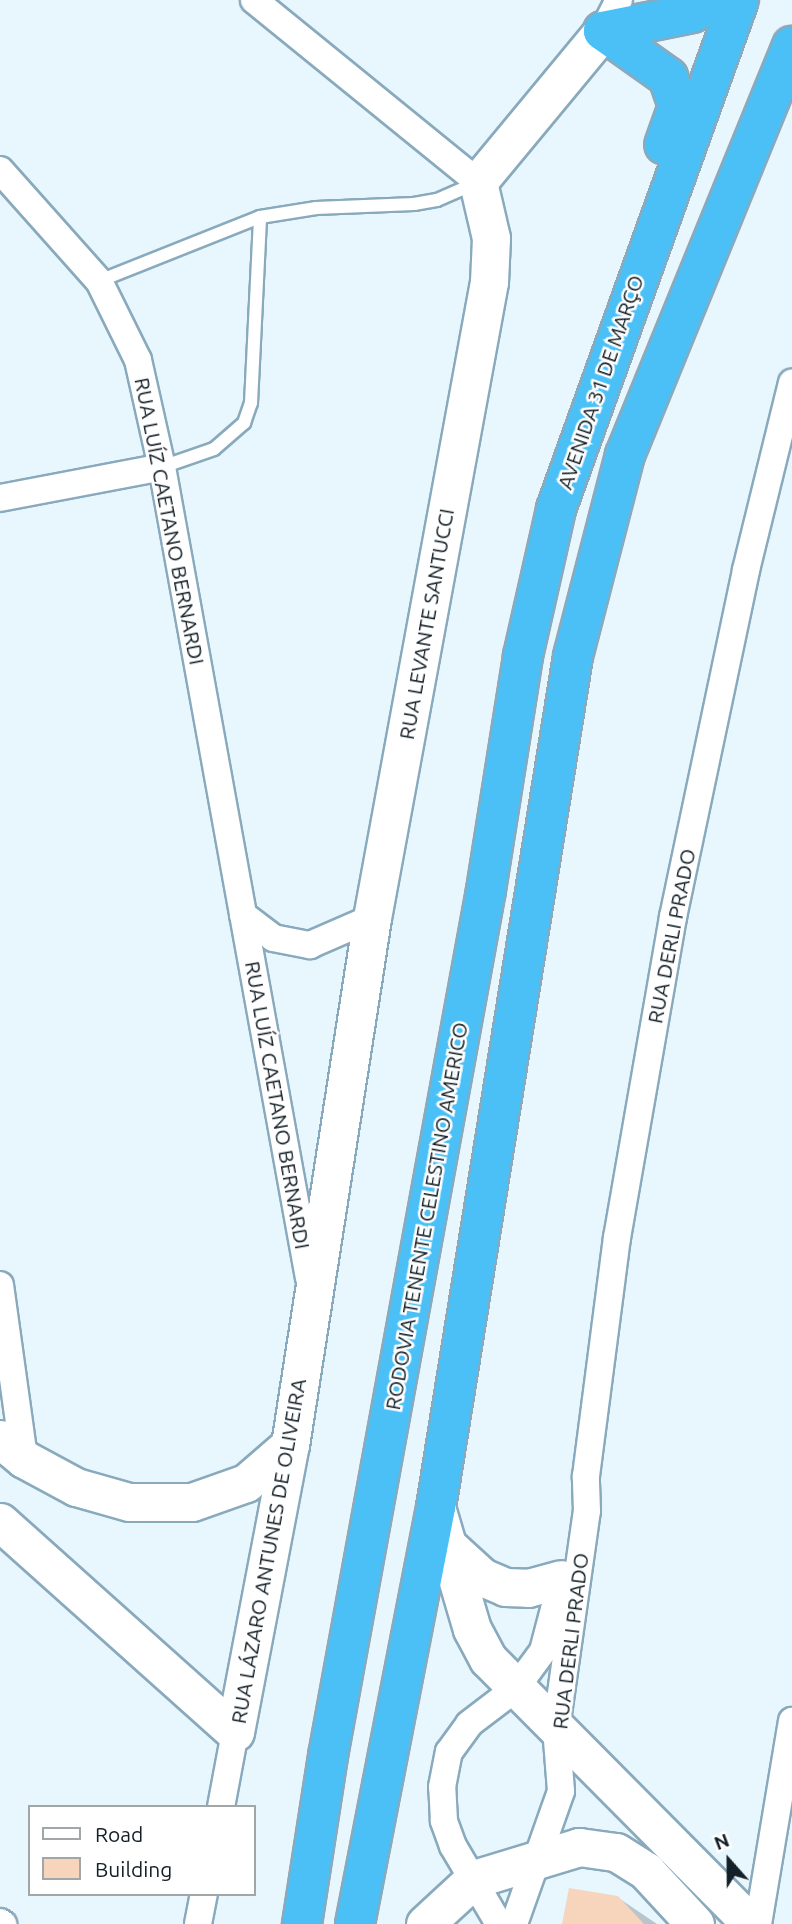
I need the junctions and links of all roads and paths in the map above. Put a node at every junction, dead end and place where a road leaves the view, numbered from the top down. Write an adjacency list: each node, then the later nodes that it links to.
1 (254, 0): 7 (street)
2 (739, 0): 9 (highway)
3 (693, 4): 4 (highway)
4 (611, 15): 7 (main road); 9 (highway)
5 (792, 46): 22 (highway)
6 (4, 178): 10 (street, RUA LUÍZ CAETANO BERNARDI)
7 (478, 182): 8 (lane); 16 (main road, RUA LEVANTE SANTUCCI)
8 (260, 217): 10 (lane); 12 (lane)
9 (648, 248): 14 (highway, AVENIDA 31 DE MARÇO)
10 (99, 281): 12 (street, RUA LUÍZ CAETANO BERNARDI)
11 (790, 395): 21 (street, RUA DERLI PRADO)
12 (162, 467): 13 (street); 15 (street, RUA LUÍZ CAETANO BERNARDI)
13 (0, 498)
14 (556, 509): 35 (highway, RODOVIA TENENTE CELESTINO AMERICO)
15 (243, 915): 16 (street, RUA LUÍZ CAETANO BERNARDI); 18 (street, RUA LUÍZ CAETANO BERNARDI)
16 (372, 918): 18 (main road, RUA LEVANTE SANTUCCI)
17 (0, 1285): 20 (street)
18 (312, 1295): 19 (main road, RUA LÁZARO ANTUNES DE OLIVEIRA)
19 (290, 1445): 20 (main road); 29 (main road, RUA LÁZARO ANTUNES DE OLIVEIRA)
20 (12, 1449)
21 (586, 1476): 25 (street, RUA DERLI PRADO); 28 (street, RUA DERLI PRADO)
22 (436, 1507): 24 (main road); 36 (highway)
23 (0, 1522): 29 (main road)
24 (447, 1545): 25 (main road); 26 (main road)
25 (561, 1579): 26 (street, RUA DERLI PRADO)
26 (514, 1689): 28 (main road); 32 (street)
27 (792, 1721): 42 (street)
28 (556, 1728): 31 (street, RUA DERLI PRADO); 41 (main road)
29 (235, 1732): 30 (street, RUA LÁZARO ANTUNES DE OLIVEIRA)
30 (221, 1805)
31 (534, 1857): 32 (main road); 39 (street, RUA DERLI PRADO); 40 (main road)
32 (474, 1879): 37 (main road); 38 (street)
33 (204, 1896): 34 (street)
34 (198, 1924)
35 (302, 1924)
36 (355, 1924)
37 (425, 1924)
38 (499, 1924)
39 (514, 1924)
40 (695, 1924)
41 (751, 1924)
42 (758, 1924)

